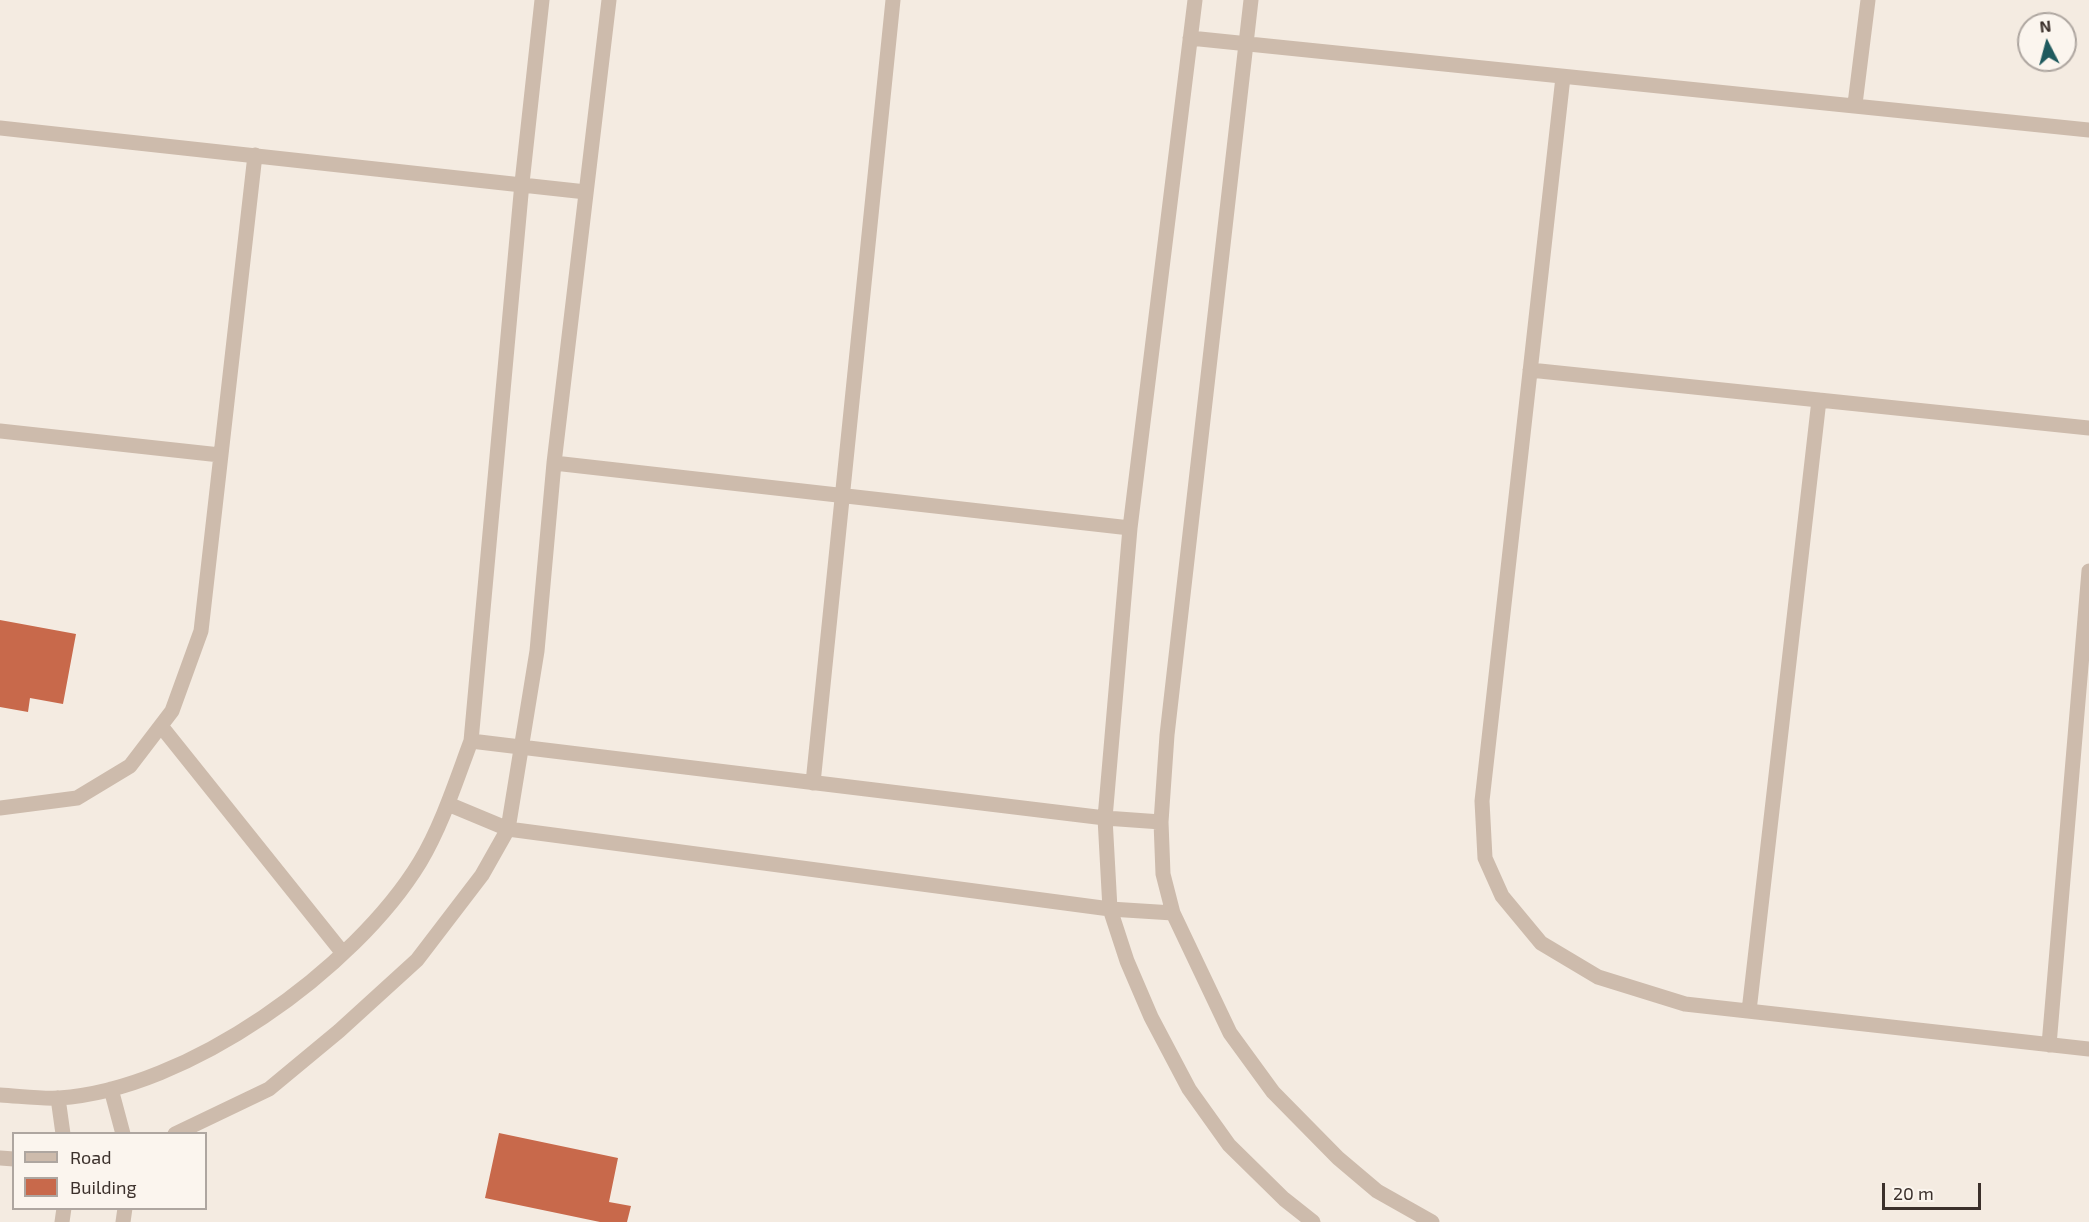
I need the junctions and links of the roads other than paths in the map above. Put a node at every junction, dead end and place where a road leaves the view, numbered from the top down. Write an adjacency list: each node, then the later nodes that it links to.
1 (542, 0): 14 (street)
2 (609, 0): 15 (street)
3 (894, 0): 22 (street)
4 (1195, 0): 7 (street)
5 (1251, 0): 8 (street)
6 (1868, 0): 10 (street)
7 (1190, 38): 8 (street); 23 (street)
8 (1246, 45): 9 (street); 32 (street)
9 (1563, 77): 10 (street); 16 (street)
10 (1855, 104): 12 (street)
11 (0, 128): 13 (street)
12 (2089, 130)
13 (255, 155): 14 (street); 20 (street)
14 (522, 183): 15 (street); 26 (street)
15 (586, 192): 21 (street)
16 (1530, 370): 17 (street); 37 (street)
17 (1819, 400): 18 (street); 37 (street)
18 (2089, 428)
19 (0, 431): 20 (street)
20 (220, 455): 25 (street)
21 (554, 463): 22 (street); 27 (street)
22 (842, 495): 23 (street); 28 (street)
23 (1130, 528): 31 (street)
24 (2089, 571): 38 (street)
25 (160, 726): 30 (street); 36 (street)
26 (471, 741): 27 (street); 29 (street)
27 (523, 747): 28 (street); 33 (street)
28 (813, 783): 31 (street)
29 (448, 804): 33 (street); 36 (street)
30 (0, 808)
31 (1106, 818): 32 (street); 34 (street)
32 (1161, 822): 35 (street)
33 (508, 829): 34 (street); 45 (street)
34 (1110, 909): 35 (street); 46 (street)
35 (1173, 913): 47 (street)
36 (342, 952): 40 (street)
37 (1749, 1011): 38 (street)
38 (2049, 1045): 39 (street)
39 (2089, 1049)
40 (111, 1089): 42 (street); 44 (street)
41 (0, 1095): 42 (street)
42 (58, 1098): 43 (street)
43 (63, 1132)
44 (122, 1132)
45 (179, 1132)
46 (1313, 1222)
47 (1432, 1222)

